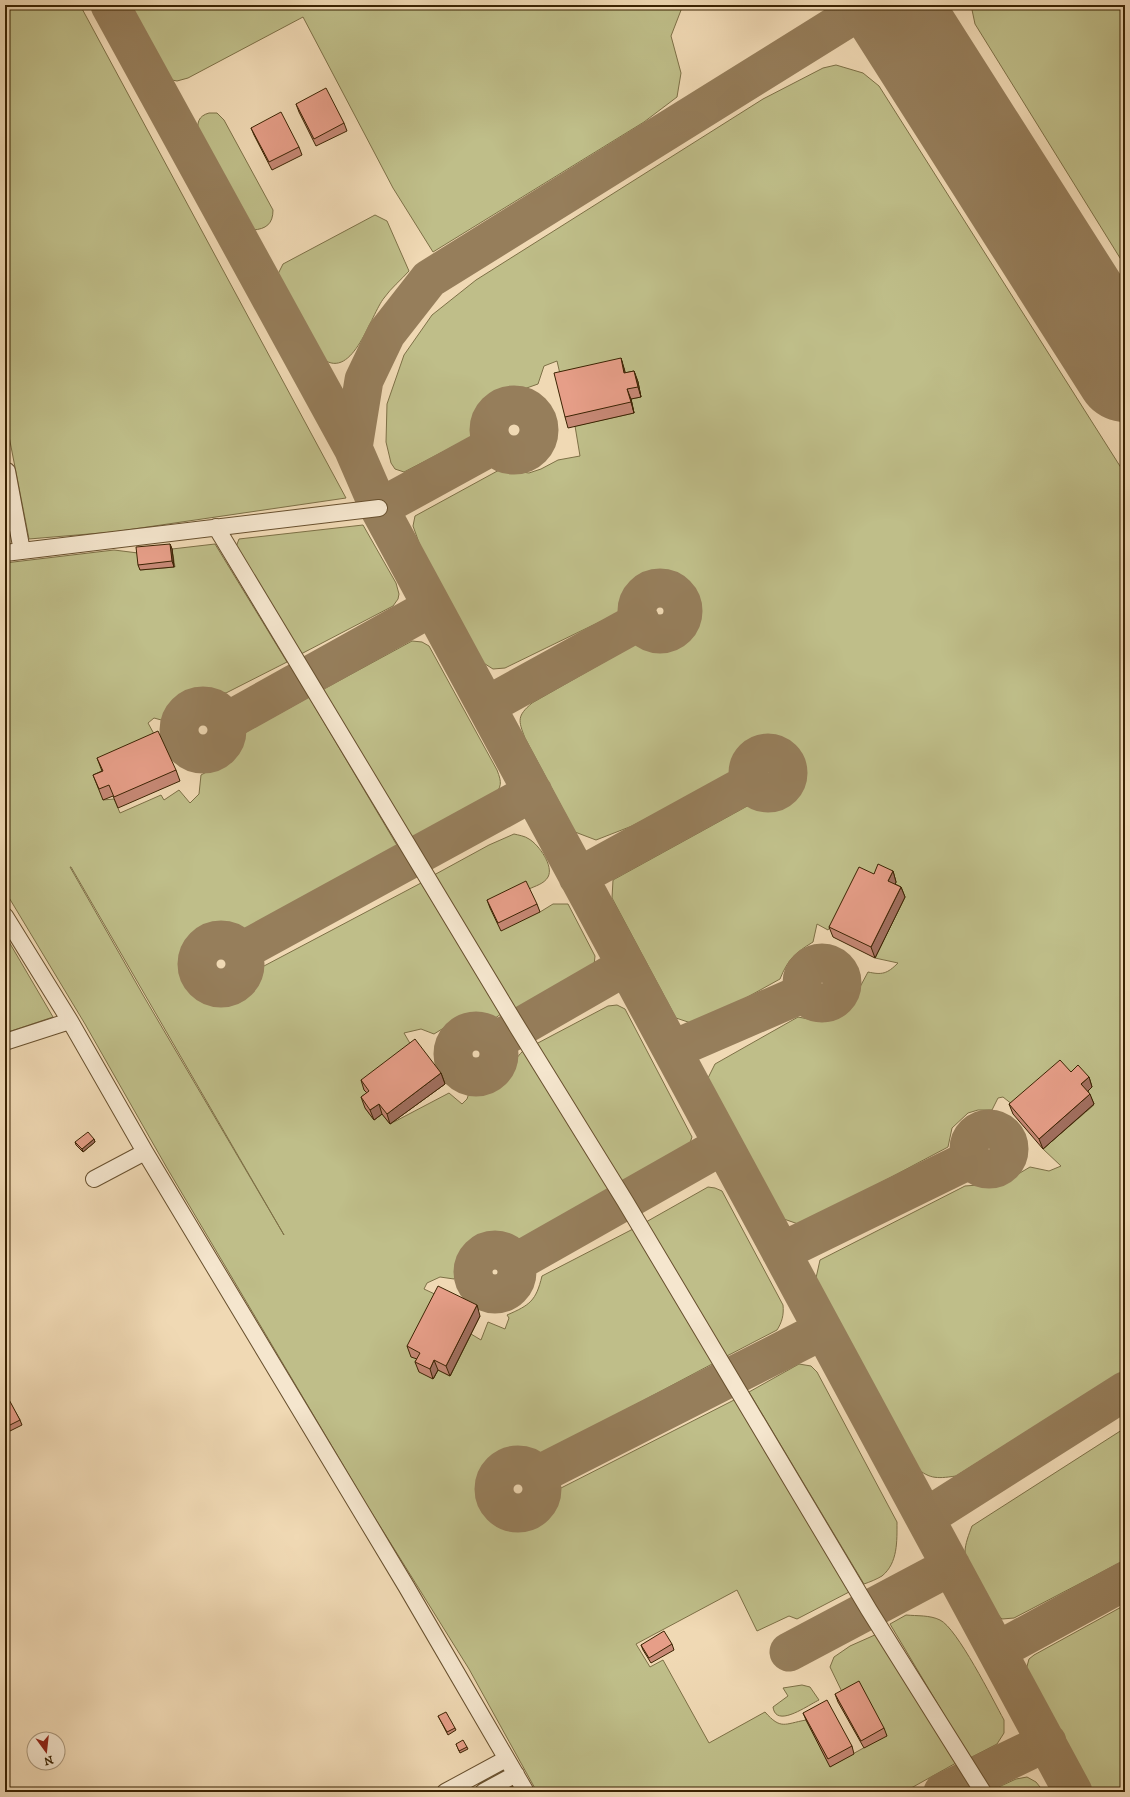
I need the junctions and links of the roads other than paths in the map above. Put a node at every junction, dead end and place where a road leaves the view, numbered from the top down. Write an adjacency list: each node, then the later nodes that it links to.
1 (7, 471): 4 (street)
2 (379, 508): 3 (street)
3 (216, 527): 4 (street); 16 (street)
4 (22, 551): 5 (street)
5 (5, 553)
6 (5, 916): 7 (street)
7 (70, 1021): 8 (street); 9 (street)
8 (5, 1042)
9 (145, 1152): 10 (street); 11 (street)
10 (94, 1179)
11 (506, 1759): 12 (street); 13 (street)
12 (516, 1774): 14 (street); 15 (street)
13 (445, 1792)
14 (483, 1792)
15 (526, 1792)
16 (983, 1792)

